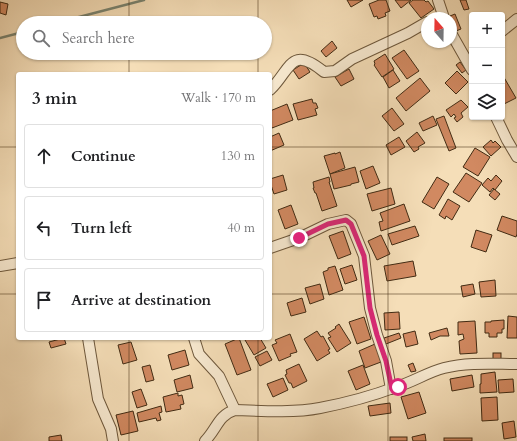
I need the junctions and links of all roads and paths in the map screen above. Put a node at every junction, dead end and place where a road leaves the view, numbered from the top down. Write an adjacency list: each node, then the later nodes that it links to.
1 (438, 0): 2 (street)
2 (439, 12)
3 (517, 19): 5 (street)
4 (421, 25): 8 (street)
5 (505, 29)
6 (457, 41): 7 (street)
7 (469, 57)
8 (272, 88)
9 (497, 120): 10 (street)
10 (517, 157)
11 (272, 247): 17 (street)
12 (16, 263): 13 (street)
13 (0, 266)
14 (88, 340): 20 (street)
15 (195, 340): 18 (street)
16 (517, 364): 17 (street)
17 (392, 389): 18 (street)
18 (235, 410): 19 (street)
19 (208, 440)
20 (113, 441)

